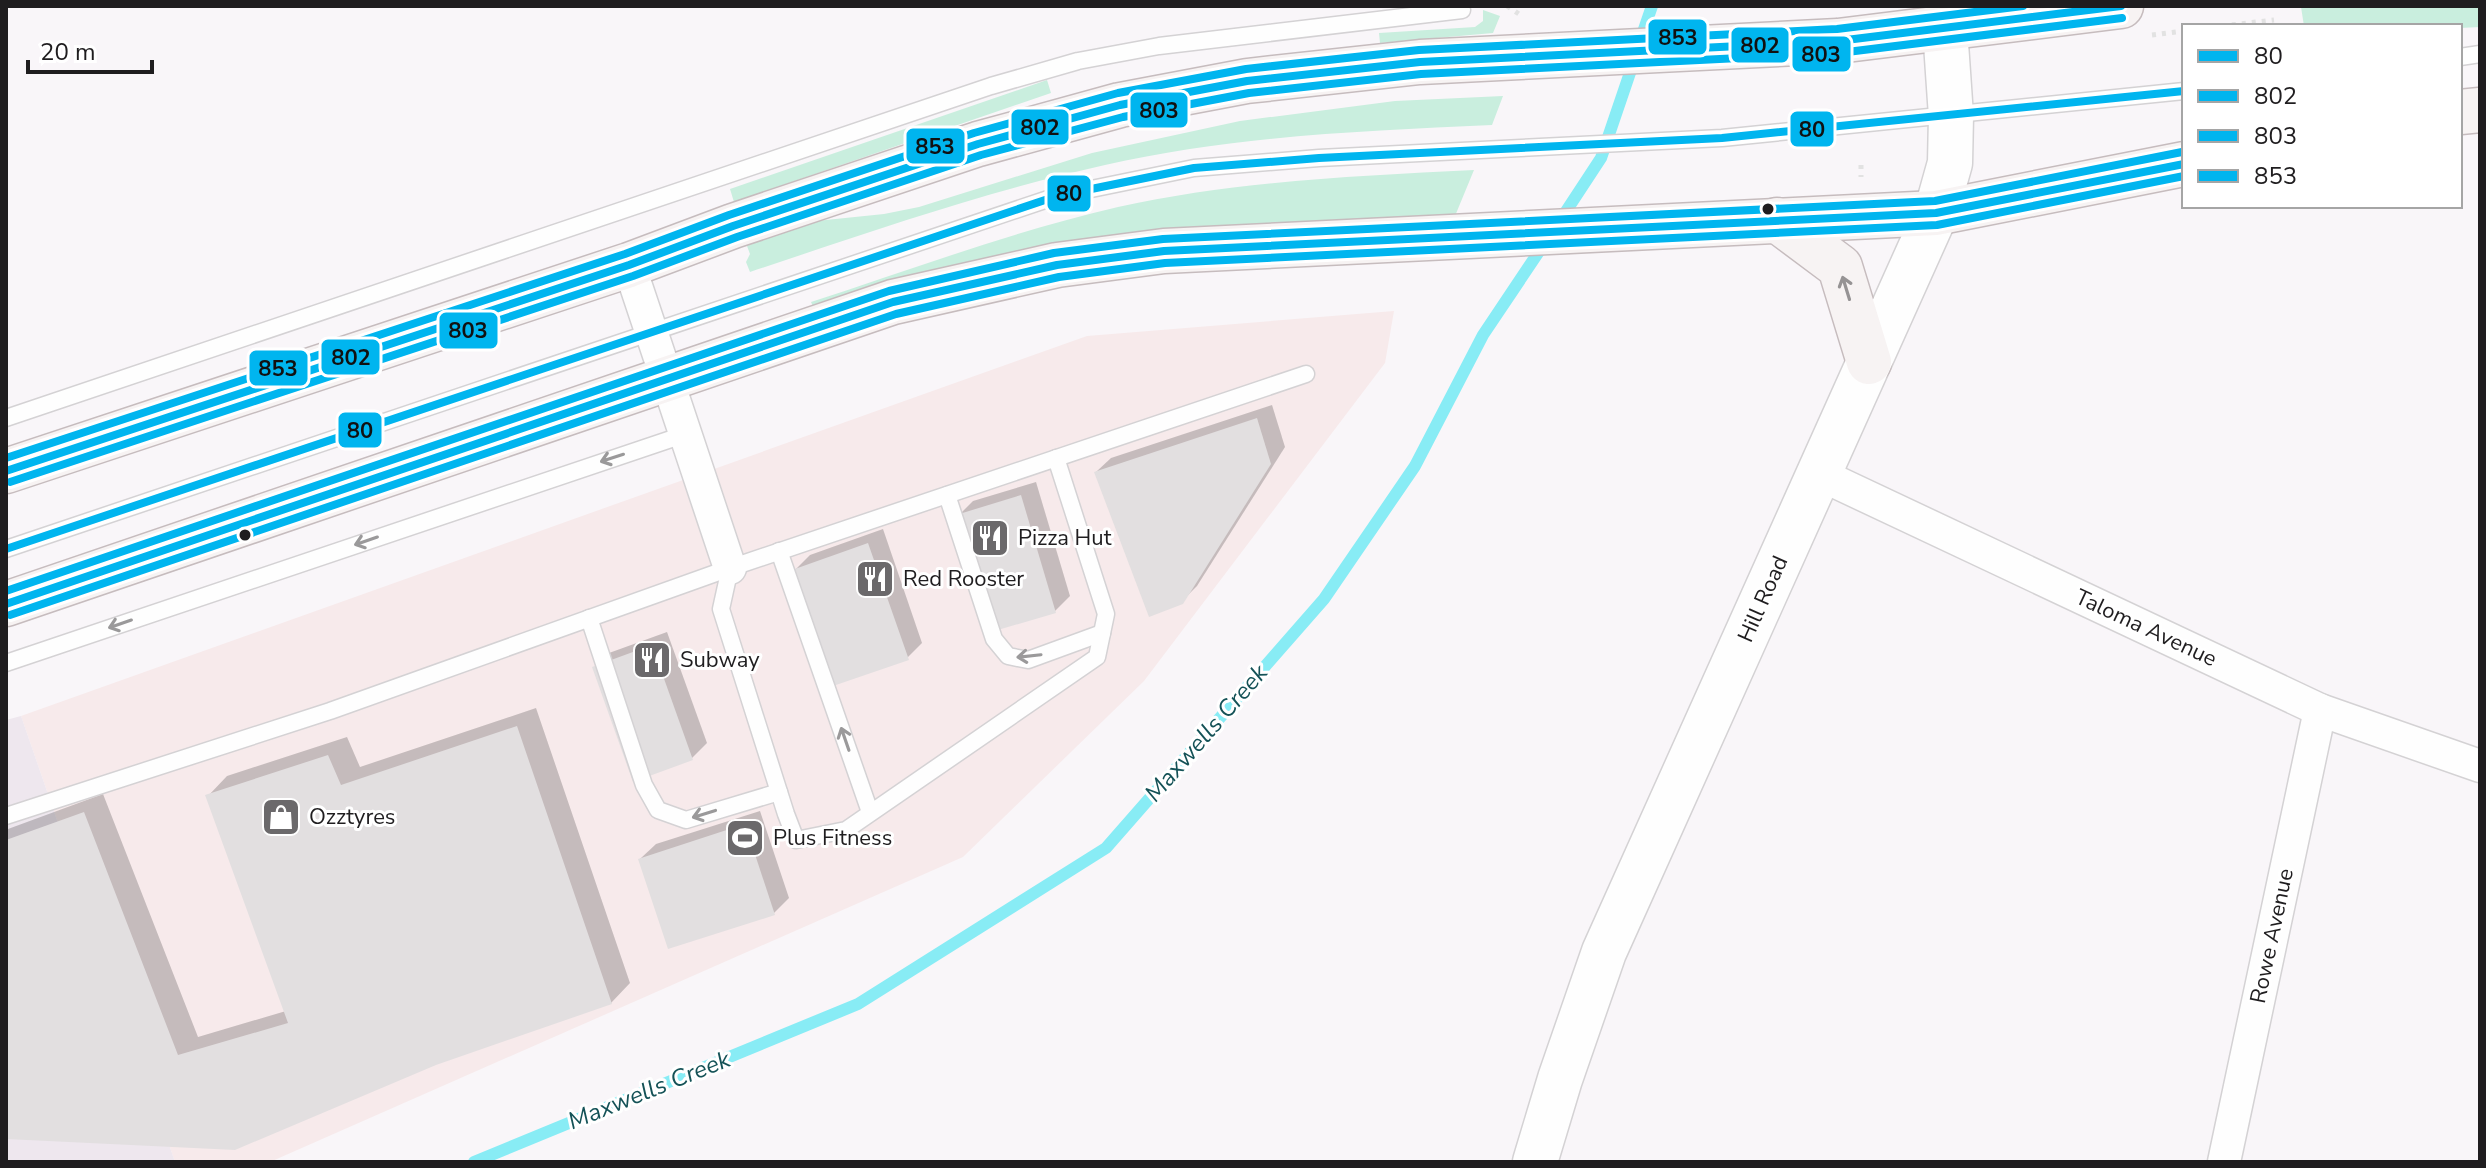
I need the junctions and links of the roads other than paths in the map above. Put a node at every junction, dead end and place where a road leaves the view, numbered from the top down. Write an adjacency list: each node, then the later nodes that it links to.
1 (2121, 6): 3 (main road)
2 (1462, 10): 14 (lane)
3 (1945, 29): 5 (main road, Hill Road); 9 (main road)
4 (2182, 91): 5 (lane)
5 (1951, 116): 7 (main road, Hill Road); 10 (lane)
6 (2182, 164): 7 (main road)
7 (1936, 213): 8 (main road); 11 (main road, Hill Road)
8 (1777, 220): 11 (main road, one-way to 8); 13 (main road)
9 (629, 265): 10 (street); 17 (main road)
10 (652, 332): 13 (street); 20 (lane)
11 (1869, 362): 18 (main road, Hill Road)
12 (1306, 374): 16 (lane)
13 (667, 377): 15 (street); 23 (main road)
14 (6, 418)
15 (686, 434): 22 (street); 26 (lane, one-way to 26)
16 (1056, 458): 19 (lane); 25 (lane)
17 (6, 471)
18 (1819, 474): 27 (street, Taloma Avenue); 32 (main road, Hill Road)
19 (947, 495): 21 (lane); 25 (lane, one-way to 19)
20 (6, 549)
21 (779, 551): 22 (lane); 30 (lane, one-way to 21)
22 (730, 568): 24 (lane); 29 (lane)
23 (6, 604)
24 (589, 618): 29 (lane, one-way to 24); 31 (lane)
25 (1102, 633): 30 (lane)
26 (6, 663)
27 (2320, 710): 28 (street, Taloma Avenue); 33 (street, Rowe Avenue)
28 (2480, 766)
29 (779, 792): 30 (lane)
30 (870, 812)
31 (6, 816)
32 (1535, 1162)
33 (2224, 1162)

